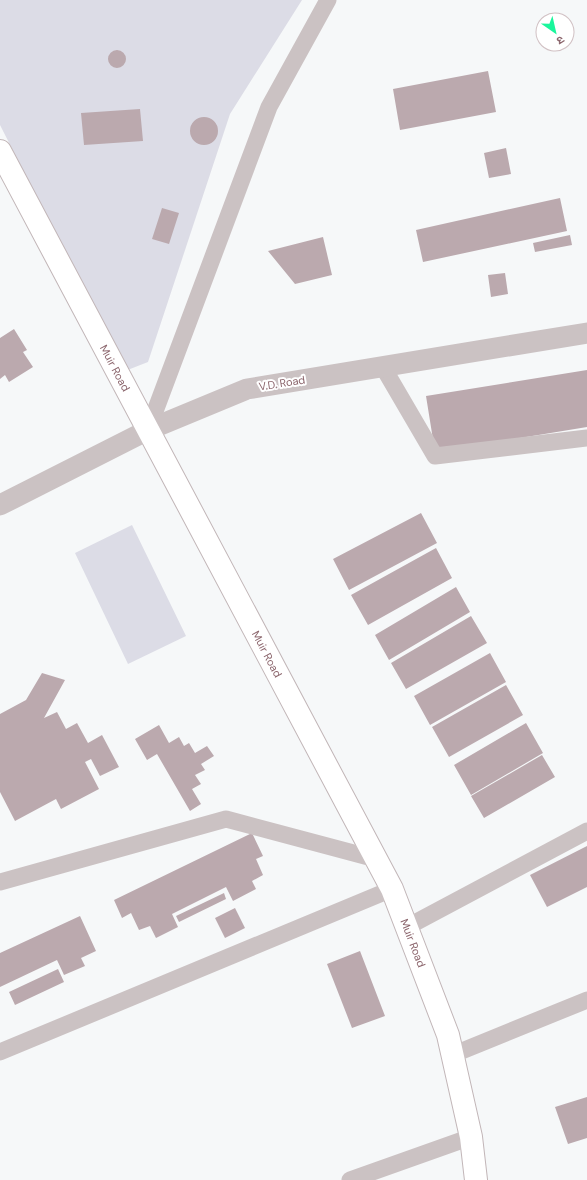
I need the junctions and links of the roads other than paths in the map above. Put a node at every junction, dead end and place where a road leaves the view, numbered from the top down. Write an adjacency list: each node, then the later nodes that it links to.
1 (328, 0): 5 (street)
2 (0, 151): 5 (main road, Muir Road)
3 (587, 333): 4 (street, V.D. Road)
4 (382, 367): 5 (street, V.D. Road); 6 (street)
5 (148, 430): 7 (street, V.D. Road); 9 (main road, Muir Road)
6 (587, 438)
7 (0, 505)
8 (587, 831): 12 (street)
9 (376, 859): 10 (street); 11 (main road, Muir Road)
10 (0, 882)
11 (392, 889): 12 (main road, Muir Road); 14 (street)
12 (407, 927): 15 (main road, Muir Road)
13 (587, 1000): 15 (street)
14 (0, 1052)
15 (452, 1055): 16 (main road, Muir Road)
16 (471, 1137): 17 (street); 18 (main road, Muir Road)
17 (350, 1180)
18 (476, 1180)

